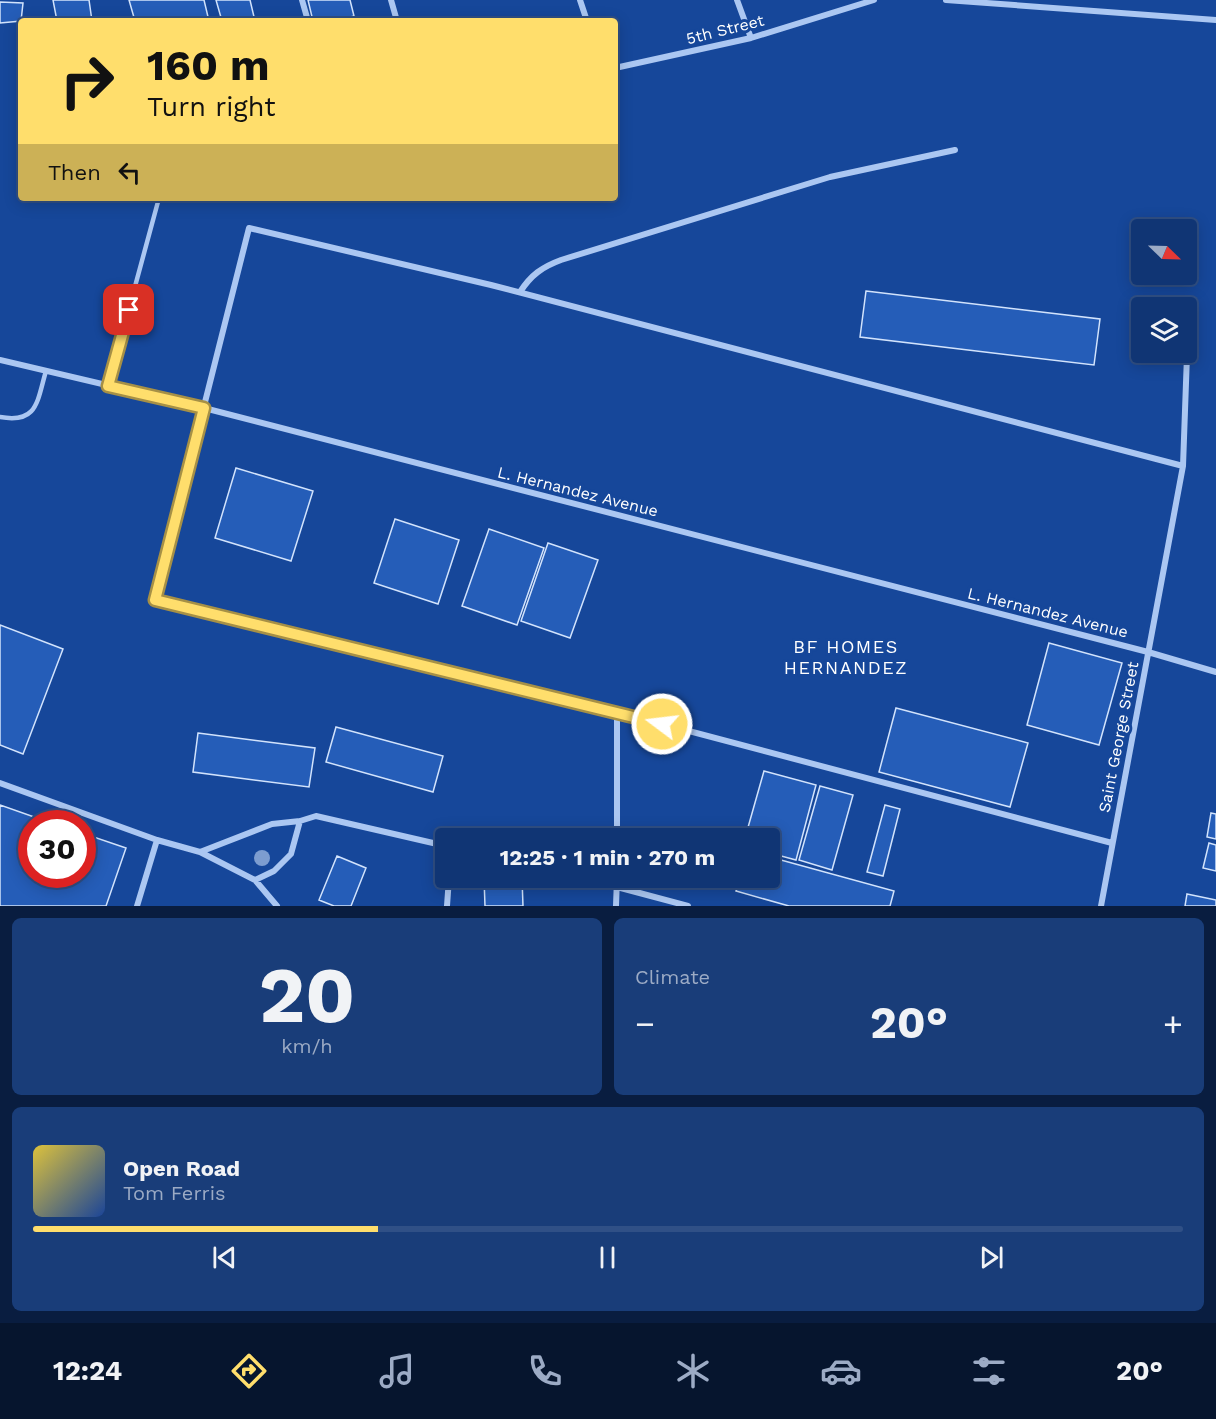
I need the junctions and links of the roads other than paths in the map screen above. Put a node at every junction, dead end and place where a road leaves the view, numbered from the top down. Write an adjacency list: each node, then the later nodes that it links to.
1 (302, 0): 7 (street)
2 (391, 0): 8 (street)
3 (580, 0): 9 (street)
4 (737, 0): 11 (street)
5 (873, 0): 11 (street, 5th Street)
6 (946, 0): 10 (street)
7 (307, 18)
8 (396, 18)
9 (586, 18)
10 (1216, 20)
11 (752, 38): 12 (street, 5th Street)
12 (618, 67)
13 (955, 150): 15 (street)
14 (158, 201): 19 (lane)
15 (520, 292): 20 (street); 22 (street)
16 (0, 360): 18 (street, L. Hernandez Avenue)
17 (1187, 363): 22 (street, Saint George Street)
18 (46, 371): 19 (street, L. Hernandez Avenue); 21 (lane)
19 (108, 386): 20 (street, L. Hernandez Avenue)
20 (204, 408): 23 (street, L. Hernandez Avenue); 25 (street)
21 (0, 417)
22 (1183, 466): 23 (street, Saint George Street)
23 (1148, 652): 24 (street, L. Hernandez Avenue); 31 (street, Saint George Street)
24 (1216, 672)
25 (616, 712): 28 (street); 31 (street)
26 (0, 783): 29 (street)
27 (300, 821): 30 (street); 32 (street); 33 (street)
28 (617, 828)
29 (157, 840): 32 (street); 37 (street)
30 (435, 843)
31 (1112, 843): 42 (street, Saint George Street)
32 (200, 852): 33 (street)
33 (255, 880): 38 (street)
34 (448, 888): 39 (street)
35 (617, 888): 40 (street)
36 (621, 888): 41 (street)
37 (138, 906)
38 (277, 906)
39 (447, 906)
40 (616, 906)
41 (688, 906)
42 (1101, 906)

